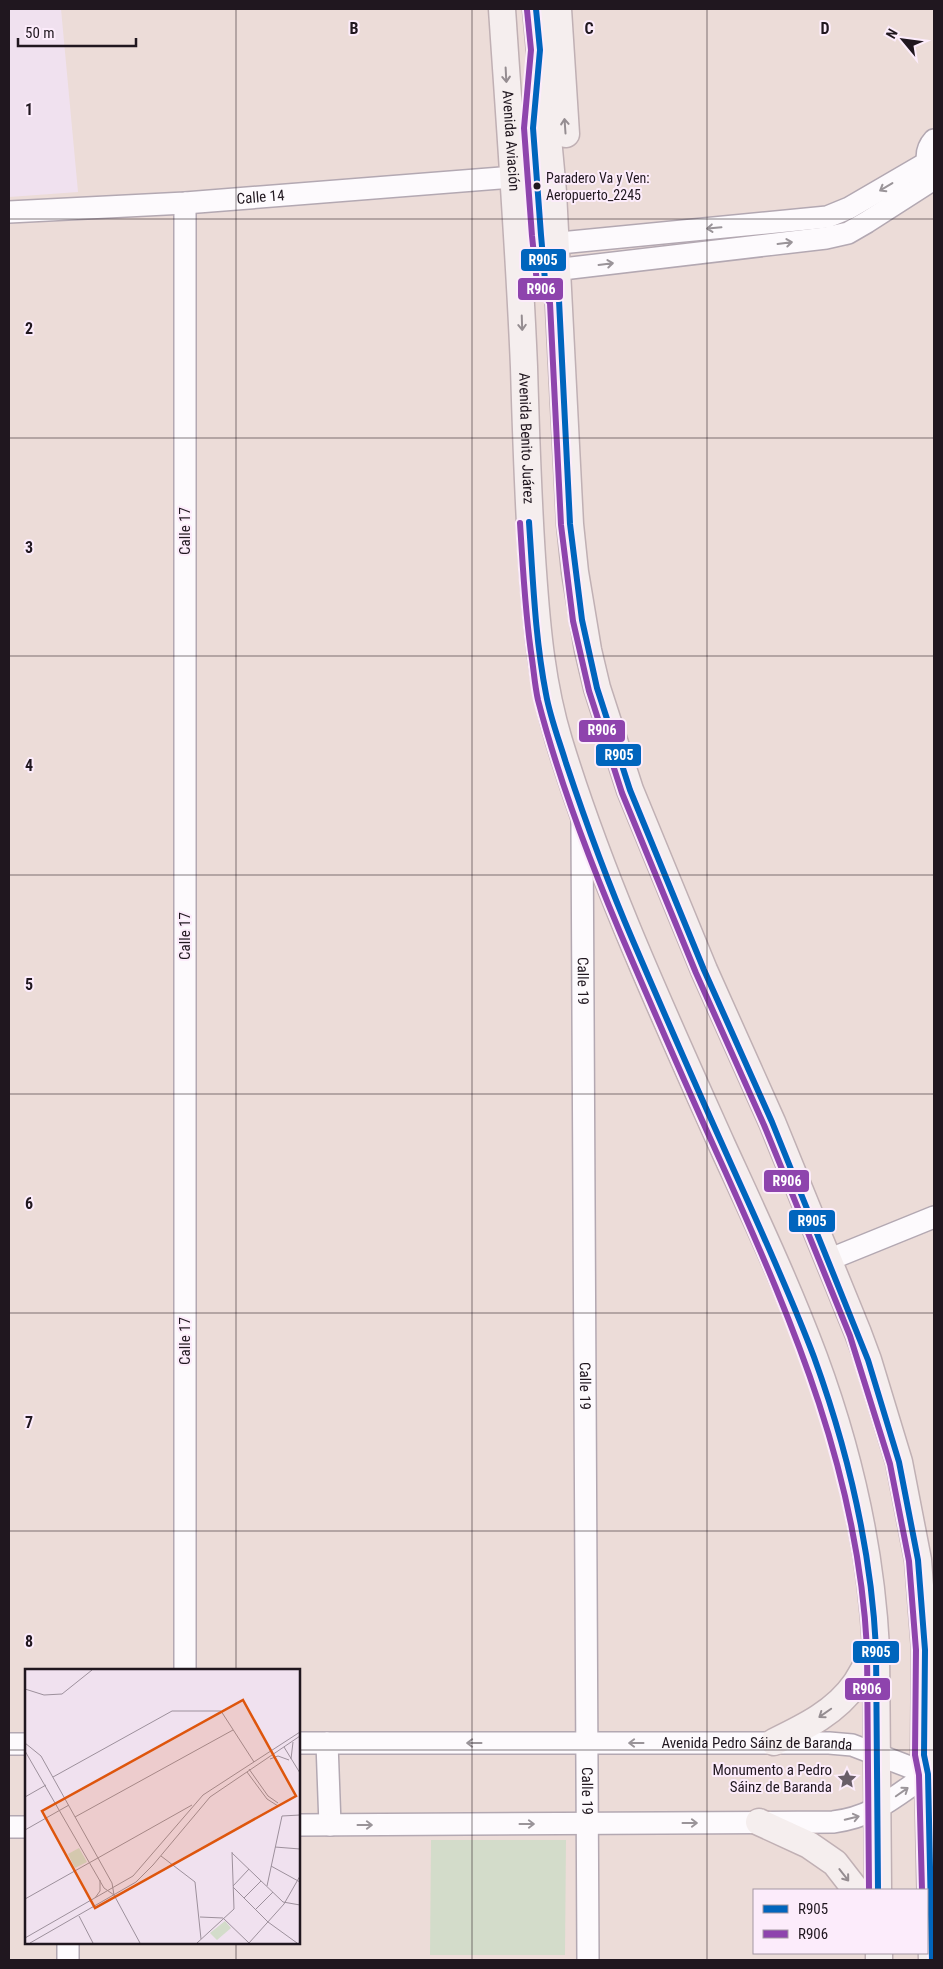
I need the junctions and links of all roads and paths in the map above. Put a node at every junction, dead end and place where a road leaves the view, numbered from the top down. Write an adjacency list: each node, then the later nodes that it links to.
1 (503, 9): 6 (main road, Avenida Aviación, one-way to 6)
2 (536, 9): 11 (main road)
3 (558, 9): 11 (main road, one-way to 3)
4 (934, 140): 5 (street)
5 (932, 171): 9 (street, one-way to 9); 13 (street, one-way to 5)
6 (514, 177): 7 (street, Calle 14); 12 (main road, Avenida Aviación)
7 (185, 203): 8 (street, Calle 14); 21 (street, Calle 17)
8 (9, 212)
9 (749, 225): 10 (street, one-way to 10); 13 (street)
10 (670, 232): 11 (street); 14 (street)
11 (556, 243): 12 (street); 15 (main road)
12 (519, 247): 16 (main road, Avenida Aviación)
13 (751, 248): 14 (street)
14 (672, 256): 15 (street, one-way to 14)
15 (558, 270): 16 (street); 19 (main road)
16 (520, 274): 17 (main road, Avenida Benito Juárez, one-way to 17)
17 (582, 812): 20 (main road, Avenida Benito Juárez); 25 (street, Calle 19)
18 (934, 1217): 19 (street)
19 (828, 1260): 29 (main road)
20 (876, 1648): 22 (main road, one-way to 22); 28 (main road, Avenida Benito Juárez)
21 (185, 1669)
22 (774, 1742): 25 (street, Avenida Pedro Sáinz de Baranda, one-way to 25); 28 (street, Avenida Pedro Sáinz de Baranda)
23 (300, 1743): 24 (street, Avenida Pedro Sáinz de Baranda)
24 (327, 1743): 25 (street, Avenida Pedro Sáinz de Baranda, one-way to 24); 34 (street)
25 (587, 1743): 32 (street, Calle 19)
26 (9, 1744): 27 (street)
27 (25, 1744)
28 (876, 1753): 29 (street, Avenida Pedro Sáinz de Baranda); 30 (main road, Avenida Benito Juárez)
29 (931, 1774): 30 (street, one-way to 29); 42 (main road)
30 (876, 1810): 31 (street, one-way to 30); 38 (main road, Avenida Benito Juárez)
31 (759, 1822): 32 (street, one-way to 31); 37 (main road, one-way to 37)
32 (587, 1824): 34 (street, one-way to 32); 41 (street, Calle 19)
33 (300, 1825): 34 (street)
34 (330, 1825)
35 (9, 1827): 36 (street)
36 (25, 1827)
37 (855, 1889)
38 (878, 1889)
39 (68, 1944): 40 (street)
40 (68, 1960)
41 (588, 1960)
42 (932, 1960)

